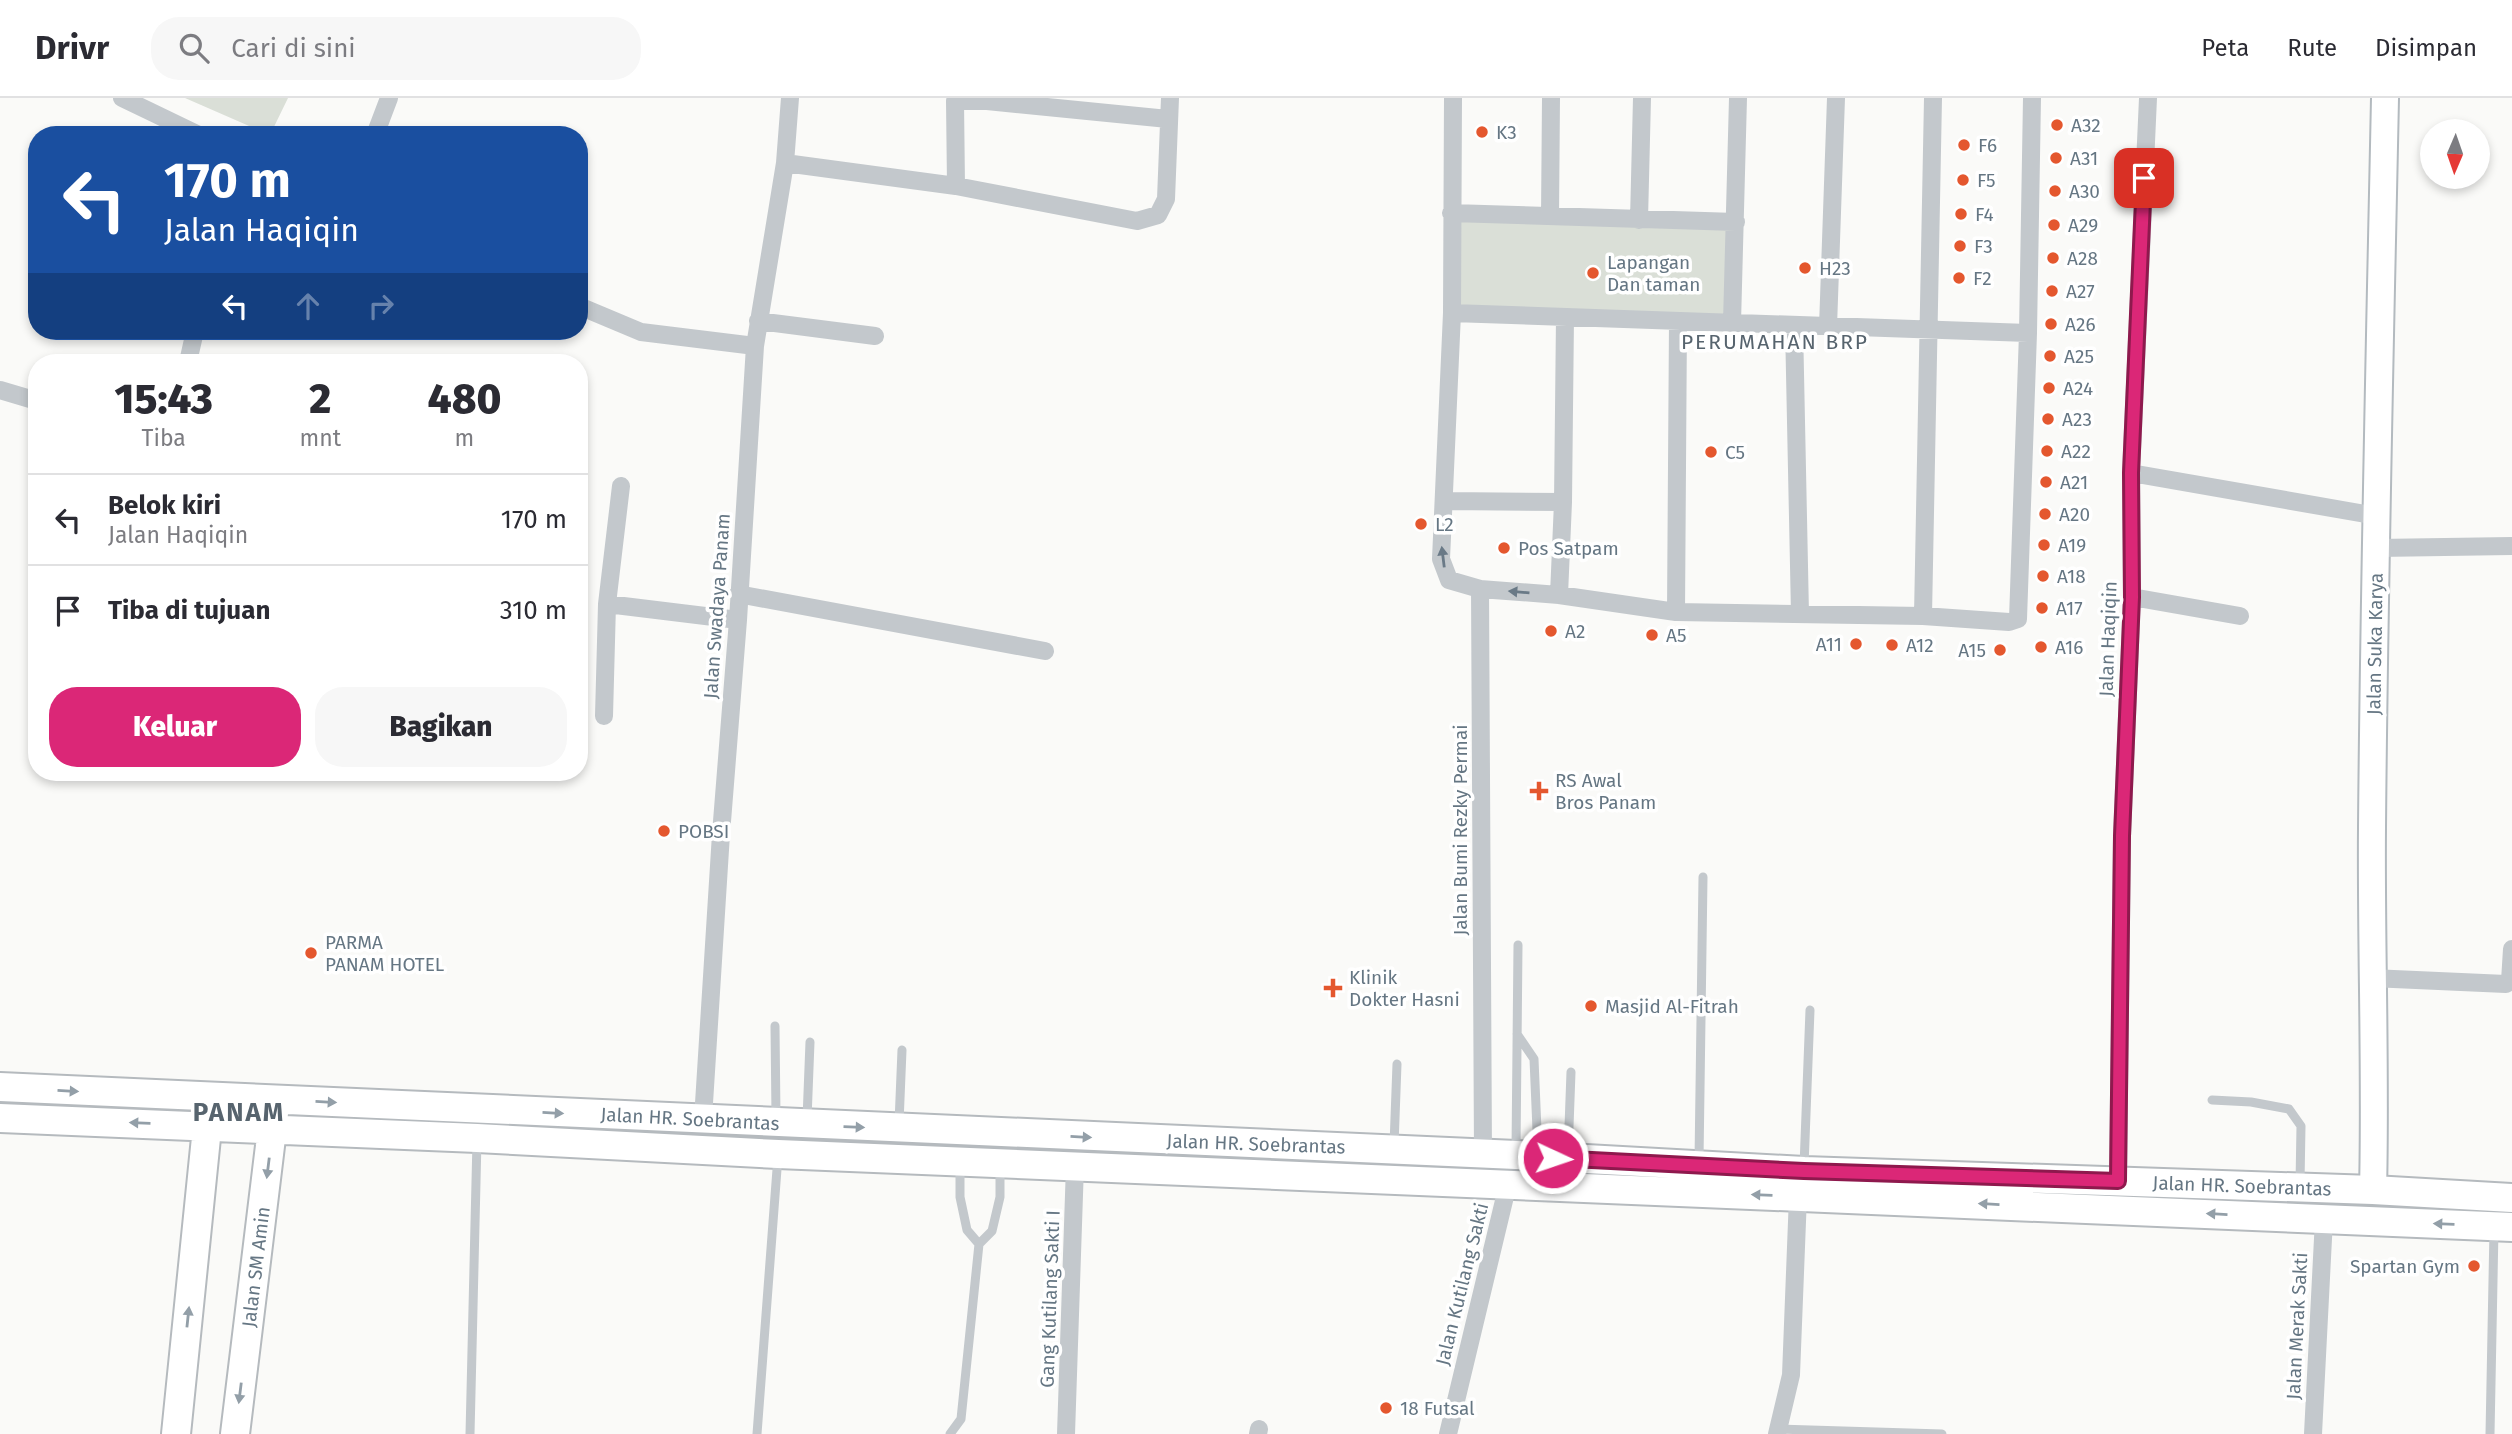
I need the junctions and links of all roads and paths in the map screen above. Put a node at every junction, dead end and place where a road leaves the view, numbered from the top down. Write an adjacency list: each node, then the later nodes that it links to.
1 (122, 98): 16 (street)
2 (389, 98): 17 (street)
3 (790, 98): 18 (street, Jalan Swadaya Panam)
4 (1170, 98): 15 (street)
5 (1453, 98): 20 (street)
6 (1551, 98): 21 (street)
7 (1642, 98): 22 (street)
8 (1738, 98): 23 (street)
9 (1836, 98): 31 (street)
10 (1933, 98): 32 (street)
11 (2032, 98): 33 (street)
12 (2148, 98): 38 (street, Jalan Haqiqin)
13 (2385, 98): 42 (main road, Jalan Suka Karya)
14 (955, 100): 15 (street); 19 (street)
15 (1168, 119): 19 (street)
16 (180, 126)
17 (378, 126)
18 (785, 163): 19 (street); 27 (street, Jalan Swadaya Panam)
19 (956, 186)
20 (1451, 213): 21 (street); 25 (street)
21 (1550, 216): 22 (street)
22 (1639, 220): 23 (street)
23 (1736, 222): 29 (street)
24 (588, 310): 35 (street)
25 (1452, 313): 26 (street); 40 (street)
26 (1565, 317): 28 (street); 41 (street)
27 (758, 321): 34 (street); 35 (street, Jalan Swadaya Panam)
28 (1678, 321): 29 (street); 50 (street)
29 (1732, 323): 30 (street)
30 (1794, 325): 31 (street); 51 (street)
31 (1828, 327): 32 (street)
32 (1930, 330): 33 (street); 52 (street)
33 (2028, 333): 52 (street)
34 (875, 336)
35 (755, 346): 46 (street, Jalan Swadaya Panam)
36 (0, 390): 37 (street)
37 (28, 398)
38 (2131, 473): 42 (street); 48 (street, Jalan Haqiqin)
39 (621, 486): 49 (street)
40 (1445, 501): 41 (street); 45 (street, one-way to 40)
41 (1563, 502): 47 (street)
42 (2377, 516): 44 (main road, Jalan Suka Karya)
43 (2512, 546): 44 (street)
44 (2377, 548): 60 (main road, Jalan Suka Karya)
45 (1480, 589): 47 (street, one-way to 45); 83 (street, Jalan Bumi Rezky Permai)
46 (738, 594): 54 (street, Jalan Swadaya Panam); 55 (street)
47 (1559, 595): 50 (street)
48 (2132, 597): 53 (street); 91 (street, Jalan Haqiqin)
49 (607, 604): 54 (street); 56 (street)
50 (1676, 612): 51 (street)
51 (1800, 614): 52 (street)
52 (1923, 616)
53 (2240, 616)
54 (738, 620): 73 (street, Jalan Swadaya Panam)
55 (1045, 651)
56 (604, 716)
57 (1703, 877): 89 (lane)
58 (1518, 945): 63 (lane)
59 (2512, 948): 60 (street)
60 (2371, 978): 95 (main road, Jalan Suka Karya)
61 (1810, 1010): 93 (lane)
62 (775, 1026): 74 (lane)
63 (1517, 1032): 84 (lane); 84 (lane)
64 (810, 1042): 75 (lane)
65 (902, 1050): 77 (lane)
66 (1397, 1063): 81 (lane)
67 (1571, 1073): 85 (lane)
68 (0, 1087): 69 (main road, Jalan HR. Soebrantas, one-way to 69)
69 (209, 1098): 70 (main road, Jalan HR. Soebrantas); 76 (main road)
70 (275, 1100): 73 (main road, Jalan HR. Soebrantas, one-way to 73); 78 (main road, Jalan SM Amin)
71 (2213, 1100): 94 (lane)
72 (0, 1118): 76 (main road, Jalan HR. Soebrantas, one-way to 72)
73 (703, 1119): 74 (main road, Jalan HR. Soebrantas)
74 (776, 1123): 75 (main road, Jalan HR. Soebrantas)
75 (807, 1125): 77 (main road, Jalan HR. Soebrantas, one-way to 77)
76 (208, 1126): 78 (main road, Jalan HR. Soebrantas); 101 (main road, one-way to 76)
77 (899, 1128): 80 (main road, Jalan HR. Soebrantas, one-way to 80)
78 (273, 1129): 79 (main road, Jalan HR. Soebrantas); 102 (main road, Jalan SM Amin, one-way to 102)
79 (477, 1138): 82 (main road, Jalan HR. Soebrantas); 103 (lane)
80 (1276, 1146): 81 (main road, Jalan HR. Soebrantas); 90 (main road)
81 (1394, 1150): 83 (main road, Jalan HR. Soebrantas)
82 (778, 1154): 86 (main road, Jalan HR. Soebrantas); 104 (lane)
83 (1483, 1154): 84 (main road, Jalan HR. Soebrantas)
84 (1527, 1156): 85 (main road, Jalan HR. Soebrantas)
85 (1568, 1159): 89 (main road, Jalan HR. Soebrantas)
86 (960, 1161): 87 (main road, Jalan HR. Soebrantas); 99 (lane)
87 (1000, 1163): 88 (main road, Jalan HR. Soebrantas); 99 (lane)
88 (1075, 1165): 90 (main road, Jalan HR. Soebrantas); 106 (street, Gang Kutilang Sakti I)
89 (1698, 1166): 93 (main road, Jalan HR. Soebrantas)
90 (1276, 1174): 92 (main road, Jalan HR. Soebrantas)
91 (2118, 1181): 93 (main road, Jalan HR. Soebrantas); 94 (main road, Jalan HR. Soebrantas)
92 (1508, 1184): 93 (main road, Jalan HR. Soebrantas, one-way to 92); 107 (street, Jalan Kutilang Sakti)
93 (1801, 1184): 97 (main road, Jalan HR. Soebrantas, one-way to 93); 100 (street)
94 (2300, 1188): 95 (main road, Jalan HR. Soebrantas)
95 (2373, 1190): 96 (main road, Jalan HR. Soebrantas)
96 (2512, 1198)
97 (2324, 1219): 98 (main road, Jalan HR. Soebrantas, one-way to 97); 109 (street, Jalan Merak Sakti)
98 (2503, 1227): 110 (lane)
99 (979, 1244): 105 (lane)
100 (1777, 1431): 108 (lane)
101 (176, 1434)
102 (235, 1434)
103 (470, 1434)
104 (757, 1434)
105 (950, 1434)
106 (1066, 1434)
107 (1448, 1434)
108 (1942, 1434)
109 (2313, 1434)
110 (2490, 1434)

